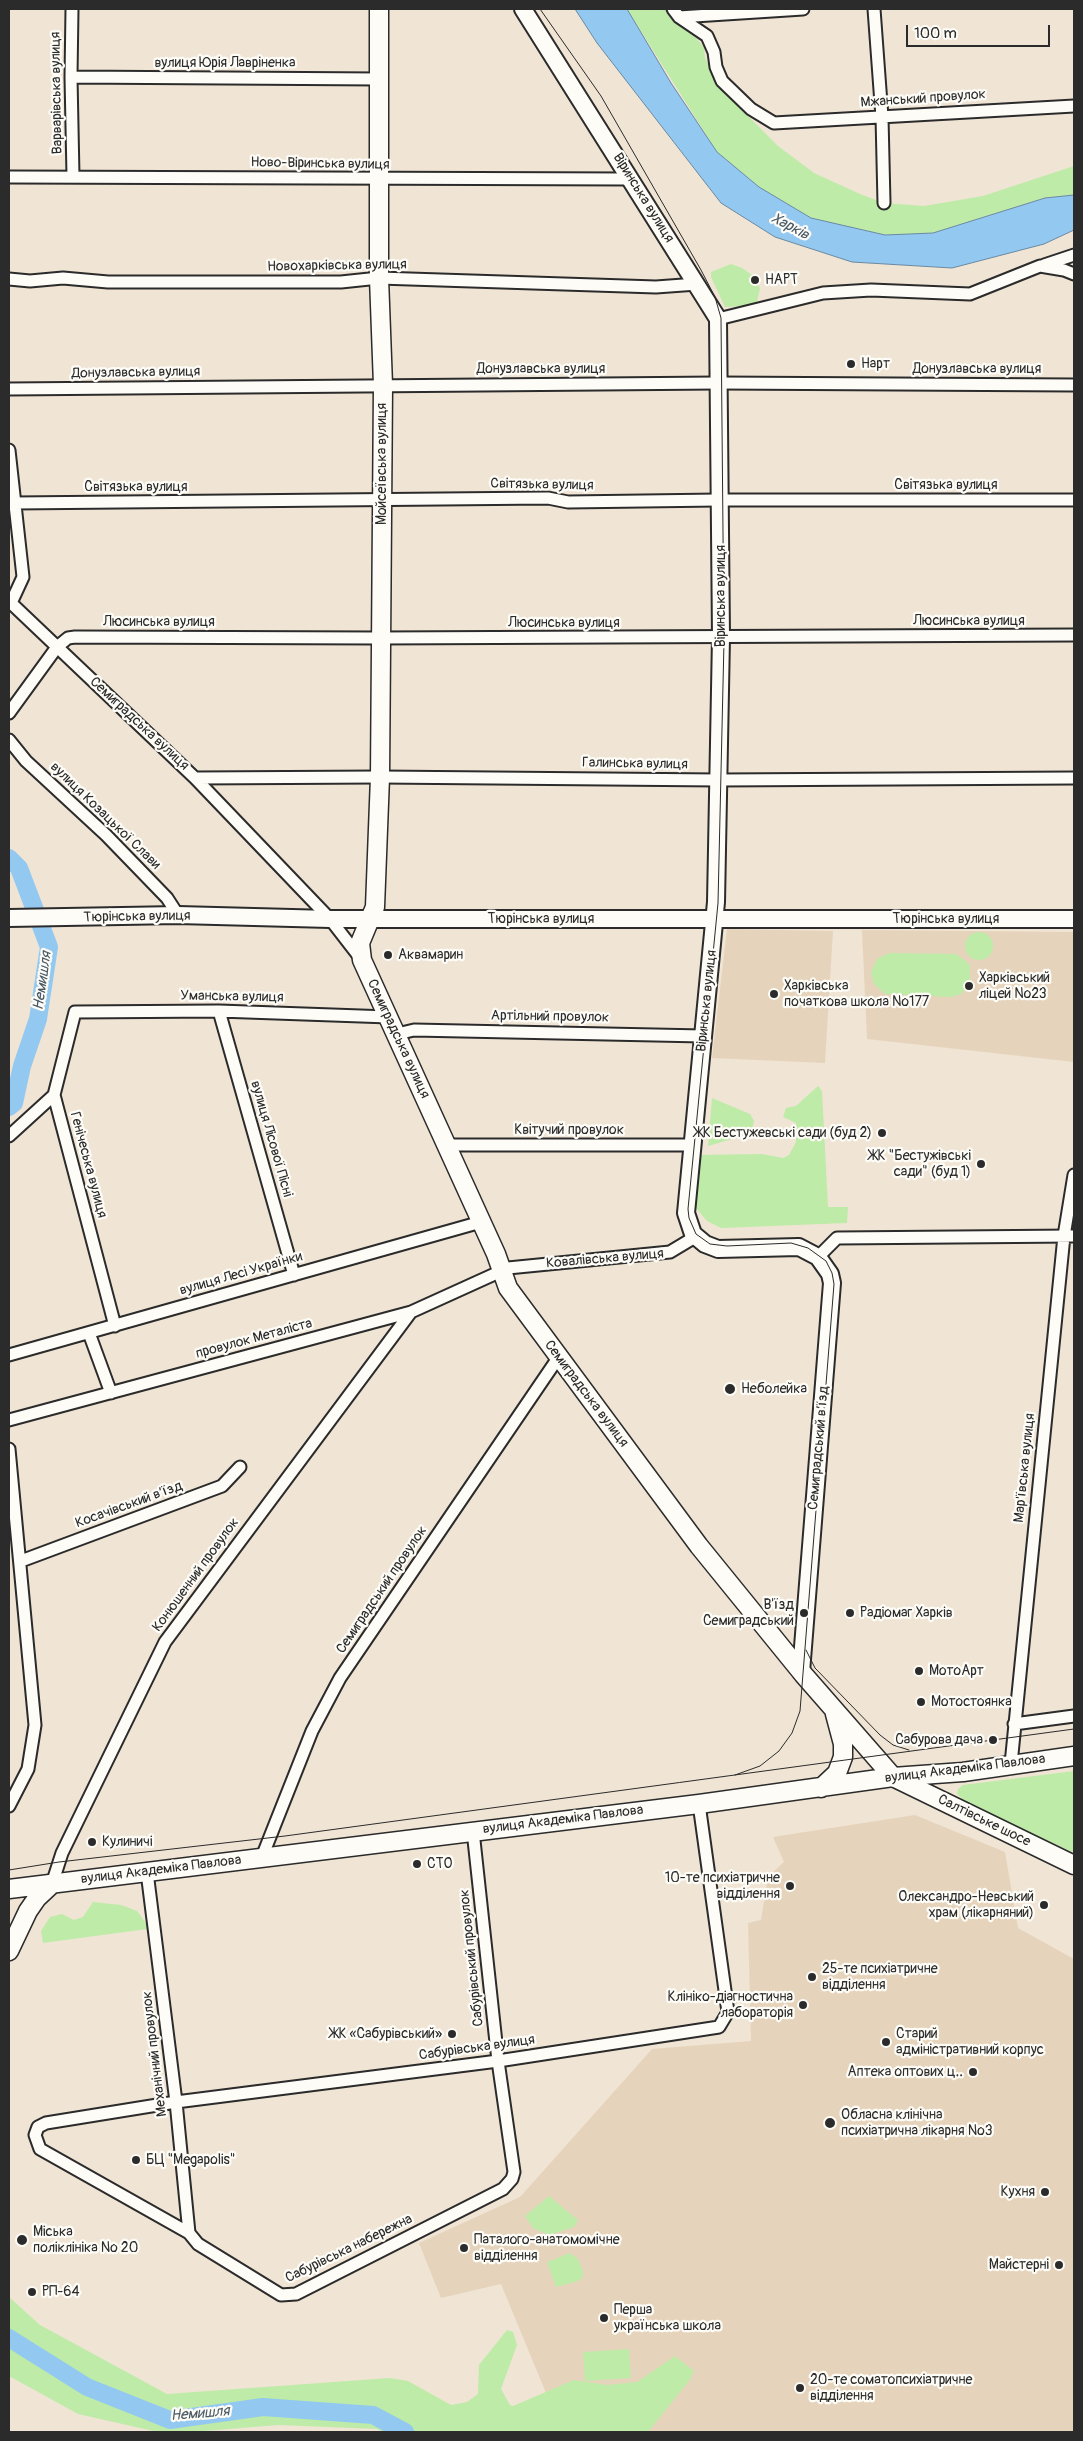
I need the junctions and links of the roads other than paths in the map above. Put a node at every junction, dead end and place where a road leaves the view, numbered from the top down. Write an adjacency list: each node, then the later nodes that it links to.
1 (72, 9): 7 (street, Варварівська вулиця)
2 (379, 9): 8 (main road, Мойсеївська вулиця)
3 (524, 9): 13 (main road, Віринська вулиця)
4 (803, 9): 6 (street)
5 (874, 9): 10 (street)
6 (676, 13): 10 (street, Мжанський провулок)
7 (71, 77): 8 (street, вулиця Юрія Лавріненка); 11 (street, Варварівська вулиця)
8 (380, 79): 14 (main road, Мойсеївська вулиця)
9 (1074, 106): 10 (street, Мжанський провулок)
10 (882, 118): 15 (street)
11 (73, 176): 12 (street, Ново-Віринська вулиця); 14 (street, Ново-Віринська вулиця)
12 (9, 177)
13 (630, 179): 14 (street, Ново-Віринська вулиця); 21 (main road, Віринська вулиця)
14 (379, 180): 19 (main road, Мойсеївська вулиця)
15 (884, 203)
16 (1074, 255): 17 (street)
17 (1040, 266): 18 (street); 22 (street)
18 (1074, 274)
19 (379, 278): 20 (street, Новохарківська вулиця); 21 (street, Новохарківська вулиця); 25 (main road, Мойсеївська вулиця)
20 (9, 279)
21 (697, 284): 22 (main road, Віринська вулиця)
22 (718, 319): 23 (main road, Віринська вулиця)
23 (720, 383): 24 (street, Донузлавська вулиця); 25 (street, Донузлавська вулиця); 29 (main road, Віринська вулиця)
24 (1074, 385)
25 (383, 386): 26 (street, Донузлавська вулиця); 28 (main road, Мойсеївська вулиця)
26 (9, 389)
27 (9, 450): 31 (street)
28 (382, 500): 29 (street, Світязька вулиця); 31 (street, Світязька вулиця); 35 (main road, Мойсеївська вулиця)
29 (721, 500): 30 (street, Світязька вулиця); 34 (main road, Віринська вулиця)
30 (1074, 500)
31 (11, 504): 32 (street)
32 (10, 604): 36 (street, Семиградська вулиця)
33 (1074, 635): 34 (street, Люсинська вулиця)
34 (722, 637): 35 (street, Люсинська вулиця); 42 (main road, Віринська вулиця)
35 (379, 638): 36 (street, Люсинська вулиця); 39 (main road, Мойсеївська вулиця)
36 (57, 648): 37 (street); 40 (street, Семиградська вулиця)
37 (9, 713)
38 (9, 740): 43 (street, вулиця Козацької Слави)
39 (380, 777): 40 (street, Галинська вулиця); 42 (street, Галинська вулиця); 45 (main road, Мойсеївська вулиця)
40 (195, 778): 46 (street, Семиградська вулиця)
41 (1074, 778): 42 (street, Галинська вулиця)
42 (719, 780): 48 (main road, Віринська вулиця)
43 (178, 915): 44 (main road, Тюрінська вулиця); 46 (main road, Тюрінська вулиця)
44 (11, 918)
45 (370, 918): 46 (main road, Тюрінська вулиця); 48 (main road, Тюрінська вулиця); 49 (main road, Семиградська вулиця)
46 (330, 919): 49 (street, Семиградська вулиця)
47 (1074, 919): 48 (main road, Тюрінська вулиця)
48 (714, 920): 54 (main road, Віринська вулиця)
49 (362, 960): 52 (main road, Семиградська вулиця)
50 (219, 1011): 51 (street, Уманська вулиця); 52 (street, Уманська вулиця); 65 (street, вулиця Лісової Пісні)
51 (76, 1012): 55 (street, Генічеська вулиця)
52 (389, 1017): 53 (main road, Семиградська вулиця)
53 (397, 1034): 54 (street, Артільний провулок); 57 (main road, Семиградська вулиця)
54 (703, 1036): 58 (main road, Віринська вулиця)
55 (54, 1095): 56 (street); 67 (street, Генічеська вулиця)
56 (9, 1136)
57 (446, 1145): 58 (street, Квітучий провулок); 60 (main road, Семиградська вулиця)
58 (692, 1145): 61 (main road, Віринська вулиця)
59 (1074, 1175): 62 (street, Мар'ївська вулиця)
60 (481, 1222): 64 (main road, Семиградська вулиця); 65 (street, вулиця Лесі Українки)
61 (695, 1236): 63 (main road); 64 (street, Ковалівська вулиця)
62 (1069, 1236): 63 (street); 79 (street, Мар'ївська вулиця)
63 (818, 1256): 76 (main road, Семиградський в’їзд)
64 (500, 1271): 66 (street, провулок Металіста); 70 (main road, Семиградська вулиця)
65 (294, 1275): 67 (street, вулиця Лесі Українки)
66 (411, 1312): 71 (street, провулок Металіста); 92 (street, Конюшенний провулок)
67 (115, 1326): 68 (street, вулиця Лесі Українки)
68 (89, 1333): 69 (street, вулиця Лесі Українки); 71 (street)
69 (9, 1355)
70 (558, 1358): 76 (main road, Семиградська вулиця); 89 (street, Семиградський провулок)
71 (111, 1393): 72 (street, провулок Металіста)
72 (9, 1420)
73 (9, 1448): 75 (street)
74 (240, 1467): 75 (street, Косачівський в’їзд)
75 (21, 1561): 86 (street)
76 (802, 1672): 77 (main road, Семиградська вулиця)
77 (834, 1711): 83 (main road, Семиградська вулиця); 84 (main road)
78 (1074, 1716): 79 (street)
79 (1014, 1724): 81 (street, Мар'ївська вулиця)
80 (1074, 1756): 81 (main road, вулиця Академіка Павлова)
81 (1010, 1764): 82 (main road, вулиця Академіка Павлова)
82 (963, 1772): 83 (main road, вулиця Академіка Павлова); 87 (main road)
83 (893, 1777): 84 (main road, вулиця Академіка Павлова); 87 (main road, Салтівське шосе)
84 (821, 1788): 85 (main road, вулиця Академіка Павлова)
85 (699, 1804): 88 (main road, вулиця Академіка Павлова); 95 (street, Сабурівська вулиця)
86 (9, 1806)
87 (960, 1810): 90 (main road, Салтівське шосе)
88 (473, 1831): 89 (main road, вулиця Академіка Павлова); 95 (street, Сабурівський провулок)
89 (262, 1857): 91 (main road, вулиця Академіка Павлова)
90 (1074, 1866)
91 (147, 1872): 92 (main road, вулиця Академіка Павлова); 96 (street, Механічний провулок)
92 (52, 1884): 93 (main road, вулиця Академіка Павлова); 94 (main road)
93 (9, 1889)
94 (9, 1951)
95 (498, 2061): 96 (street, Сабурівська вулиця); 98 (street, Сабурівський провулок)
96 (176, 2102): 97 (street, Сабурівська вулиця); 99 (street, Механічний провулок)
97 (40, 2149): 99 (street, Сабурівська набережна)
98 (514, 2172): 99 (street, Сабурівська набережна)
99 (189, 2232)

